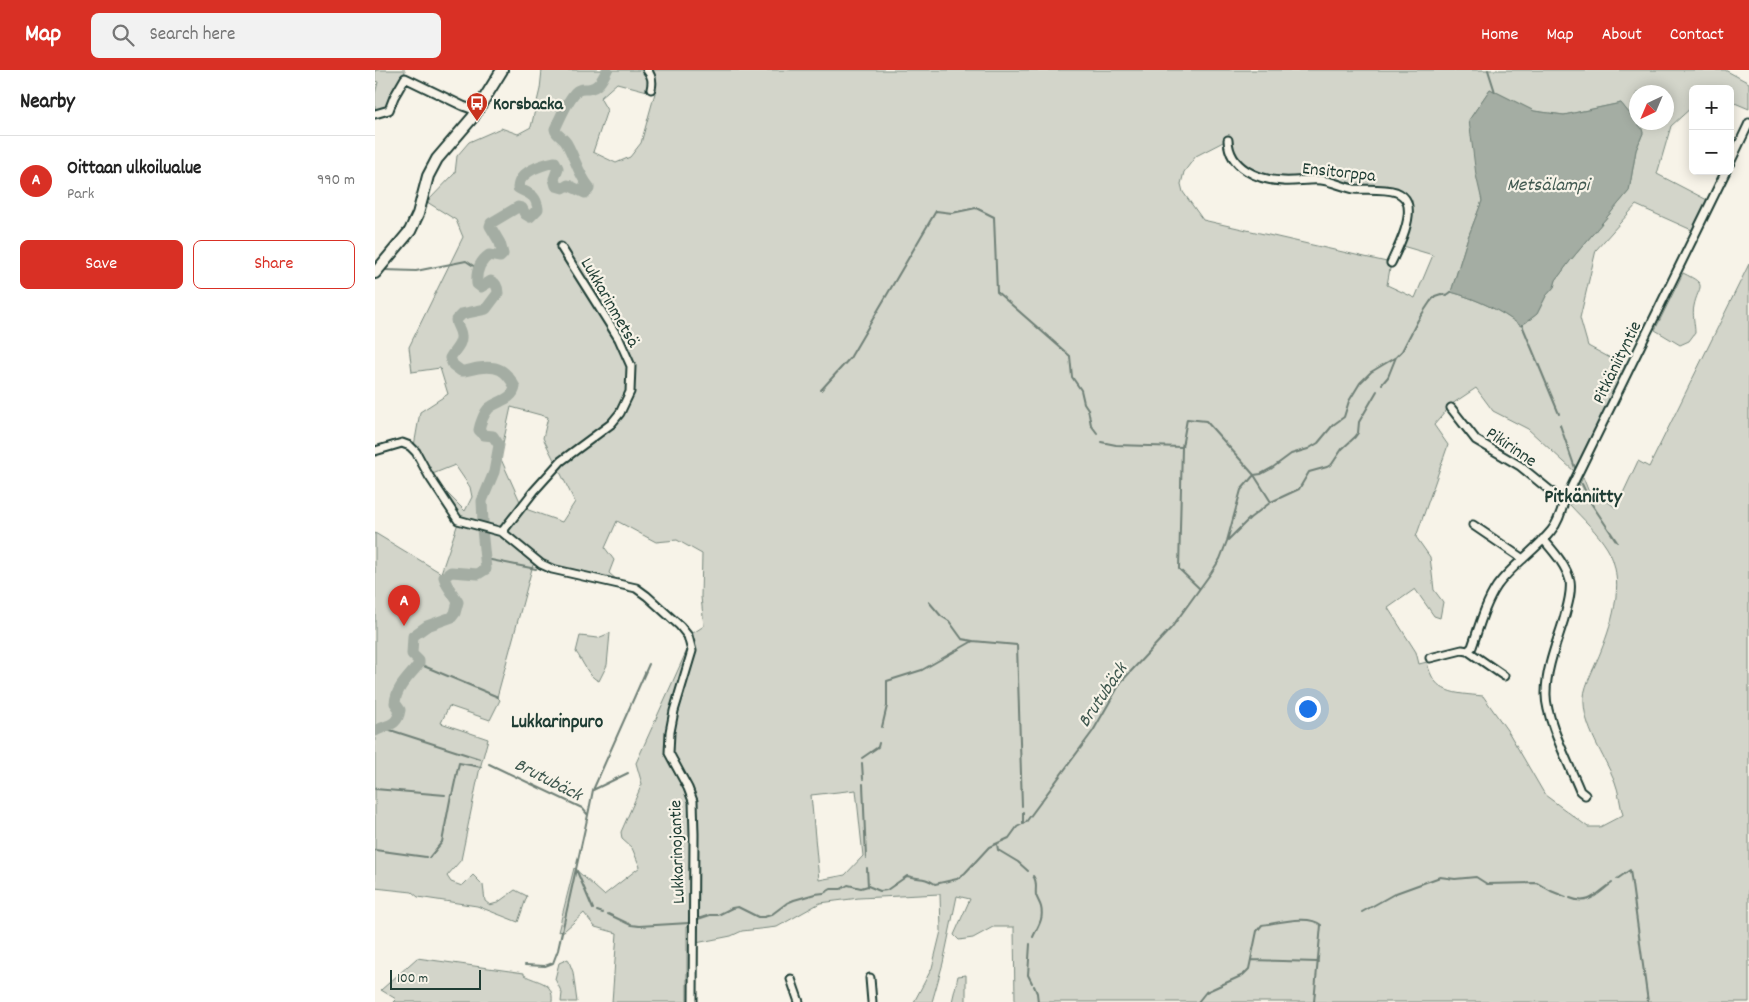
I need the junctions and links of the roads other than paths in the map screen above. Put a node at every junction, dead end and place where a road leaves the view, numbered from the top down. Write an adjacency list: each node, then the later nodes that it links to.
1 (502, 70): 4 (main road)
2 (647, 70): 3 (street)
3 (651, 89)
4 (477, 111): 5 (street); 12 (main road)
5 (375, 114)
6 (1749, 123): 8 (street)
7 (1228, 140): 11 (street, Ensitorppa)
8 (1734, 155)
9 (1725, 175): 15 (street, Pitkäniityntie)
10 (561, 246): 17 (street, Lukkarinmetsä)
11 (1391, 263)
12 (375, 273)
13 (1451, 408): 15 (street, Pikirinne)
14 (375, 451): 17 (street, Lukkarinojantie)
15 (1564, 502): 18 (street, Pitkäniityntie)
16 (1473, 525): 19 (street)
17 (501, 532): 26 (street, Lukkarinojantie)
18 (1543, 539): 19 (street, Pitkäniityntie); 23 (street)
19 (1523, 559): 20 (street, Pitkäniityntie)
20 (1468, 651): 21 (street); 22 (street)
21 (1430, 658)
22 (1503, 676)
23 (1585, 794)
24 (791, 978): 27 (street)
25 (870, 978): 28 (street)
26 (693, 1002)
27 (799, 1002)
28 (872, 1002)

